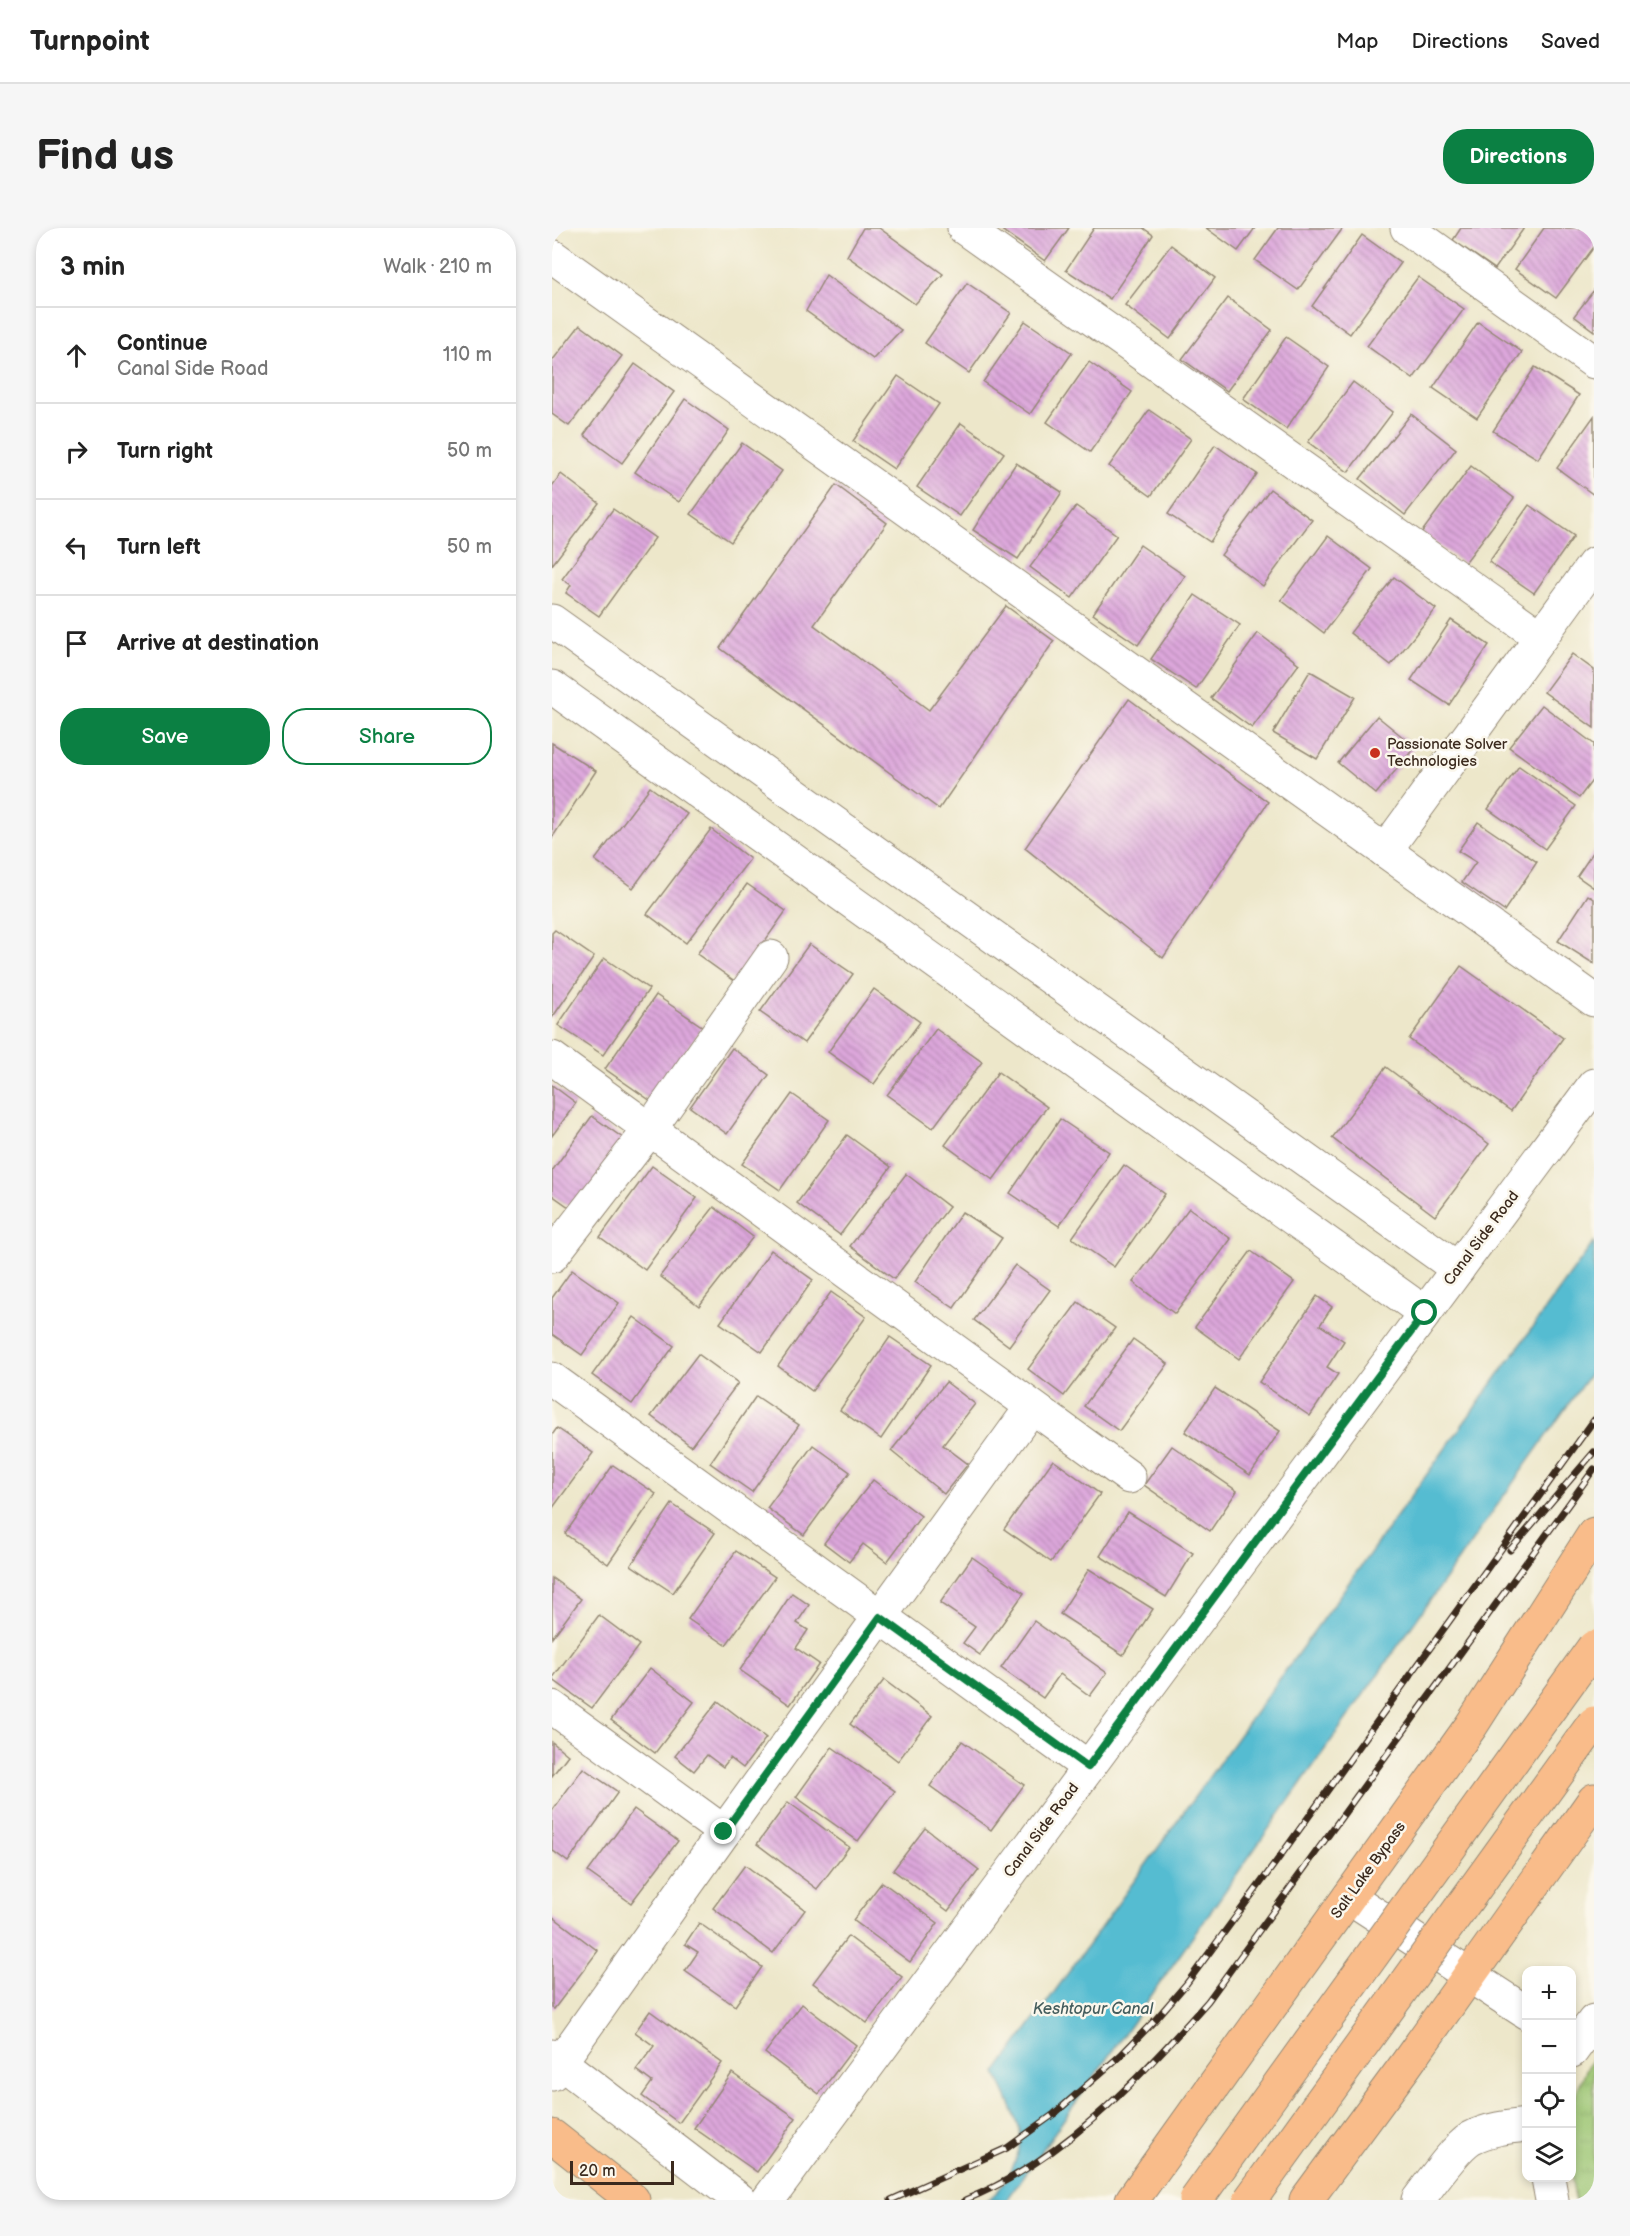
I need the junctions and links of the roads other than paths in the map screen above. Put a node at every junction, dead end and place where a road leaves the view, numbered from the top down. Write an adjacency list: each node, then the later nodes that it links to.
1 (964, 228): 7 (street)
2 (1407, 228): 4 (street)
3 (552, 256): 9 (street)
4 (1594, 362)
5 (1594, 564): 7 (street)
6 (552, 621): 16 (street)
7 (1541, 637): 9 (street)
8 (552, 687): 17 (street)
9 (1385, 851): 11 (street)
10 (771, 957): 14 (street)
11 (1594, 1000)
12 (552, 1058): 14 (street)
13 (1594, 1085): 16 (street, Canal Side Road)
14 (650, 1130): 15 (street); 19 (street)
15 (552, 1256)
16 (1458, 1269): 17 (street, Canal Side Road)
17 (1425, 1313): 26 (street, Canal Side Road)
18 (552, 1379): 22 (street)
19 (1031, 1408): 20 (street); 22 (street)
20 (1129, 1477)
21 (1594, 1534): 29 (main road, Salt Lake Bypass)
22 (880, 1617): 26 (street); 28 (street)
23 (1594, 1647): 40 (main road, bridge)
24 (552, 1707): 28 (street)
25 (1594, 1723): 41 (main road, bridge)
26 (1088, 1767): 38 (street, Canal Side Road)
27 (1594, 1800): 30 (main road)
28 (724, 1832): 32 (street)
29 (1349, 1897): 30 (street); 39 (main road, Salt Lake Bypass)
30 (1470, 1975): 31 (street); 42 (main road)
31 (1522, 2010)
32 (555, 2064): 37 (street)
33 (1522, 2125): 43 (street)
34 (552, 2136): 36 (main road)
35 (1549, 2182): 44 (street)
36 (633, 2200)
37 (740, 2200)
38 (768, 2200)
39 (1132, 2200)
40 (1196, 2200)
41 (1250, 2200)
42 (1306, 2200)
43 (1418, 2200)
44 (1552, 2200)

